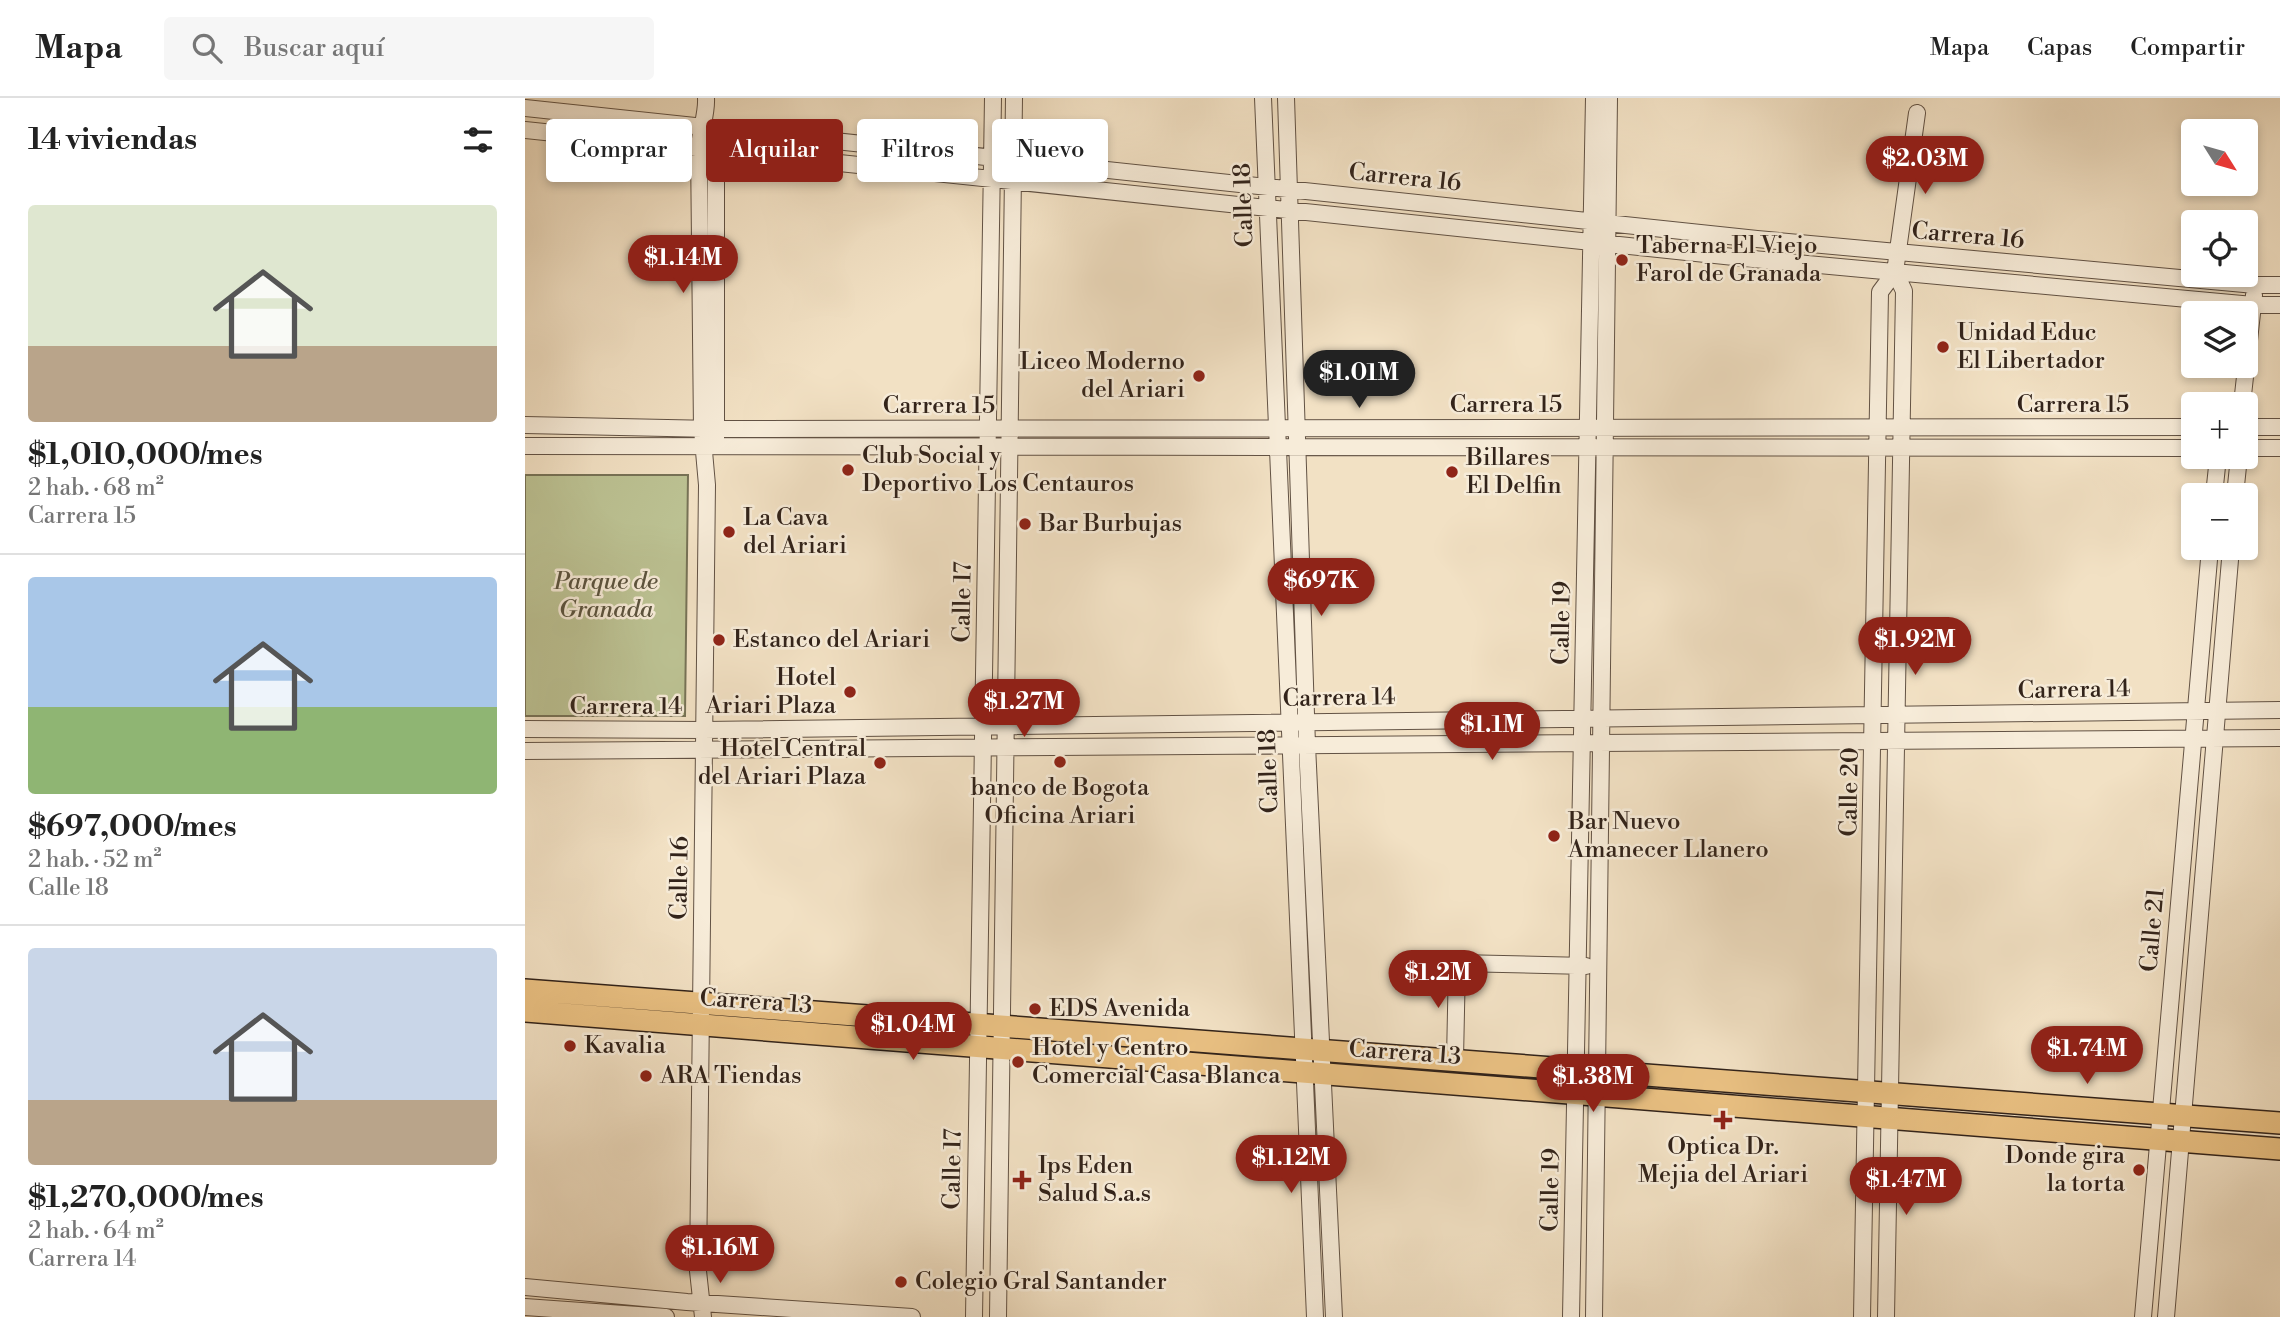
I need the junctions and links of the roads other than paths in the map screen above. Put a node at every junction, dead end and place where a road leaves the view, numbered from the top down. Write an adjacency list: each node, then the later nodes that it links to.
1 (993, 98): 11 (street, Calle 17)
2 (1014, 98): 12 (street, Calle 17)
3 (1263, 98): 22 (street, Calle 18)
4 (1286, 98): 23 (street, Calle 18)
5 (1594, 98): 26 (street, Calle 19)
6 (1609, 98): 26 (street, Calle 19)
7 (525, 108): 10 (street, Carrera 16)
8 (1917, 113): 30 (street, Calle 20)
9 (708, 116): 10 (street, Carrera 16); 15 (street, Carrera 16)
10 (615, 117)
11 (993, 119)
12 (1014, 119)
13 (525, 130): 14 (street, Carrera 16)
14 (546, 132)
15 (992, 157)
16 (843, 163): 18 (street, Carrera 16)
17 (1108, 170): 22 (street, Carrera 16)
18 (992, 179): 40 (street, Calle 17)
19 (707, 182): 52 (street, Calle 16)
20 (1013, 182): 41 (street, Calle 17)
21 (1022, 182): 24 (street, Carrera 16)
22 (1266, 186): 23 (street, Carrera 16); 24 (street, Calle 18)
23 (1288, 189): 25 (street, Calle 18); 26 (street, Carrera 16)
24 (1267, 208): 25 (street, Carrera 16); 47 (street, Calle 18)
25 (1289, 210): 29 (street, Carrera 16); 48 (street, Calle 18)
26 (1600, 222): 27 (street, Carrera 16); 29 (street, Calle 19)
27 (1713, 234): 28 (street, Carrera 16); 31 (street)
28 (1757, 239): 30 (street, Carrera 16); 32 (street)
29 (1599, 243): 31 (street, Carrera 16); 49 (street, Calle 19)
30 (1899, 252): 33 (street, Calle 20); 34 (street, Carrera 16)
31 (1709, 254): 32 (street, Carrera 16)
32 (1753, 259): 33 (street, Carrera 16)
33 (1895, 272): 37 (street, Carrera 16); 43 (street, Calle 20); 51 (street, Calle 20)
34 (2181, 278)
35 (2258, 285): 36 (street, Carrera 16)
36 (2280, 285)
37 (2210, 301)
38 (2258, 305): 39 (street, Carrera 16)
39 (2280, 305)
40 (989, 317): 41 (street); 53 (street, Calle 17)
41 (1011, 322): 54 (street, Calle 17)
42 (525, 425): 52 (street, Carrera 15)
43 (1878, 427): 50 (street, Carrera 15); 51 (street, Carrera 15); 64 (street, Calle 20)
44 (2181, 427): 51 (street, Carrera 15)
45 (2258, 427): 46 (street)
46 (2280, 427)
47 (1276, 428): 48 (street, Carrera 15); 54 (street, Carrera 15); 59 (street, Calle 18)
48 (1296, 428): 49 (street, Carrera 15); 60 (street, Calle 18)
49 (1596, 428): 50 (street, Carrera 15); 61 (street, Calle 19); 62 (street, Calle 19)
50 (1724, 428): 63 (street)
51 (1901, 428): 65 (street, Calle 20)
52 (708, 429): 53 (street, Carrera 15); 56 (street, Calle 16)
53 (987, 429): 54 (street, Carrera 15); 57 (street, Calle 17)
54 (1009, 429): 58 (street, Calle 17)
55 (525, 446): 56 (street, Carrera 15)
56 (711, 448): 57 (street, Carrera 15); 88 (street, Calle 16)
57 (988, 448): 58 (street, Carrera 15); 86 (street, Calle 17)
58 (1010, 448): 59 (street, Carrera 15); 85 (street, Calle 17)
59 (1279, 448): 60 (street, Carrera 15); 83 (street, Calle 18)
60 (1298, 448): 61 (street, Carrera 15); 83 (street, Calle 18)
61 (1588, 448): 62 (street, Carrera 15); 69 (street, Calle 19)
62 (1605, 448): 63 (street, Carrera 15); 70 (street, Calle 19)
63 (1725, 448): 64 (street, Carrera 15)
64 (1878, 448): 65 (street, Carrera 15); 73 (street, Calle 20)
65 (1901, 448): 66 (street, Carrera 15); 74 (street, Calle 20)
66 (2181, 448)
67 (2258, 448): 68 (street)
68 (2280, 448)
69 (1586, 558): 70 (street); 80 (street, Calle 19)
70 (1603, 558): 81 (street, Calle 19)
71 (2209, 560): 76 (street, Calle 21)
72 (2230, 560): 77 (street, Calle 21)
73 (1876, 566): 74 (street); 78 (street, Calle 20)
74 (1897, 567): 79 (street, Calle 20)
75 (2280, 710): 77 (street, Carrera 14)
76 (2195, 711): 77 (street, Carrera 14); 79 (street, Carrera 14); 90 (street, Calle 21)
77 (2217, 711): 91 (street, Calle 21)
78 (1874, 715): 79 (street, Carrera 14); 81 (street, Carrera 14); 92 (street, Calle 20)
79 (1896, 715): 93 (street, Calle 20)
80 (1583, 718): 81 (street, Carrera 14); 82 (street, Carrera 14); 94 (street, Calle 19)
81 (1601, 718): 95 (street, Calle 19)
82 (1465, 719): 84 (street, Carrera 14); 96 (street)
83 (1298, 721): 84 (street, Carrera 14); 85 (street, Carrera 14); 98 (street, Calle 18)
84 (1350, 721): 97 (street)
85 (1006, 724): 86 (street, Carrera 14); 100 (street, Calle 17)
86 (983, 725): 88 (street, Carrera 14); 99 (street, Calle 17)
87 (525, 729): 88 (street, Carrera 14)
88 (704, 730): 101 (street, Calle 16)
89 (2280, 738): 91 (street, Carrera 14)
90 (2193, 739): 91 (street, Carrera 14); 93 (street, Carrera 14); 122 (street, Calle 21)
91 (2214, 739): 124 (street, Calle 21)
92 (1874, 741): 93 (street, Carrera 14); 95 (street, Carrera 14); 119 (street, Calle 20)
93 (1896, 741): 120 (street, Calle 20)
94 (1582, 743): 95 (street, Carrera 14); 96 (street, Carrera 14); 103 (street, Calle 19)
95 (1601, 743): 104 (street, Calle 19)
96 (1465, 744): 97 (street, Carrera 14)
97 (1351, 745): 98 (street, Carrera 14)
98 (1299, 746): 100 (street, Carrera 14); 115 (street, Calle 18)
99 (983, 748): 100 (street, Carrera 14); 101 (street, Carrera 14); 110 (street, Calle 17)
100 (1005, 748): 112 (street, Calle 17)
101 (704, 750): 102 (street, Carrera 14); 108 (street, Calle 16)
102 (525, 751)
103 (1580, 883): 104 (street); 105 (street, Calle 19)
104 (1599, 883): 106 (street, Calle 19)
105 (1578, 966): 106 (street); 116 (street); 117 (street, Calle 19)
106 (1598, 966): 117 (street, Calle 19)
107 (525, 989): 108 (main road, Carrera 13)
108 (701, 1002): 110 (main road, Carrera 13); 111 (street, Calle 16)
109 (525, 1011): 111 (main road, Carrera 13)
110 (978, 1023): 112 (main road, Carrera 13); 113 (street, Calle 17)
111 (701, 1024): 113 (main road, Carrera 13); 134 (street, Calle 16)
112 (1002, 1024): 114 (street, Calle 17); 115 (main road, Carrera 13)
113 (978, 1046): 114 (main road, Carrera 13); 137 (street, Calle 17)
114 (1001, 1048): 118 (main road, Carrera 13); 138 (street, Calle 17)
115 (1312, 1049): 116 (main road, Carrera 13); 118 (street, Calle 18)
116 (1455, 1059): 117 (main road, Carrera 13)
117 (1586, 1069): 119 (main road, Carrera 13); 121 (street, Calle 19)
118 (1313, 1072): 121 (main road, Carrera 13); 139 (street, Calle 18); 140 (street, Calle 18)
119 (1868, 1090): 120 (main road, Carrera 13); 123 (street, Calle 20)
120 (1890, 1091): 122 (main road, Carrera 13); 125 (street, Calle 20)
121 (1586, 1093): 123 (main road, Carrera 13); 130 (street, Calle 19); 131 (street, Calle 19)
122 (2161, 1113): 124 (main road, Carrera 13); 127 (street, Calle 21)
123 (1867, 1115): 125 (main road, Carrera 13); 143 (street, Calle 20)
124 (2183, 1115): 126 (main road, Carrera 13); 128 (street, Calle 21)
125 (1889, 1117): 127 (main road, Carrera 13); 144 (street, Calle 20)
126 (2280, 1123)
127 (2158, 1138): 128 (main road, Carrera 13); 145 (street, Calle 21)
128 (2181, 1140): 129 (main road, Carrera 13); 146 (street, Calle 21)
129 (2280, 1149)
130 (1595, 1254): 131 (street); 142 (street, Calle 19)
131 (1573, 1257): 141 (street, Calle 19)
132 (525, 1287): 134 (street)
133 (525, 1307): 135 (street)
134 (695, 1310): 136 (street)
135 (666, 1317)
136 (912, 1317)
137 (974, 1317)
138 (998, 1317)
139 (1315, 1317)
140 (1334, 1317)
141 (1571, 1317)
142 (1594, 1317)
143 (1862, 1317)
144 (1886, 1317)
145 (2143, 1317)
146 (2166, 1317)

